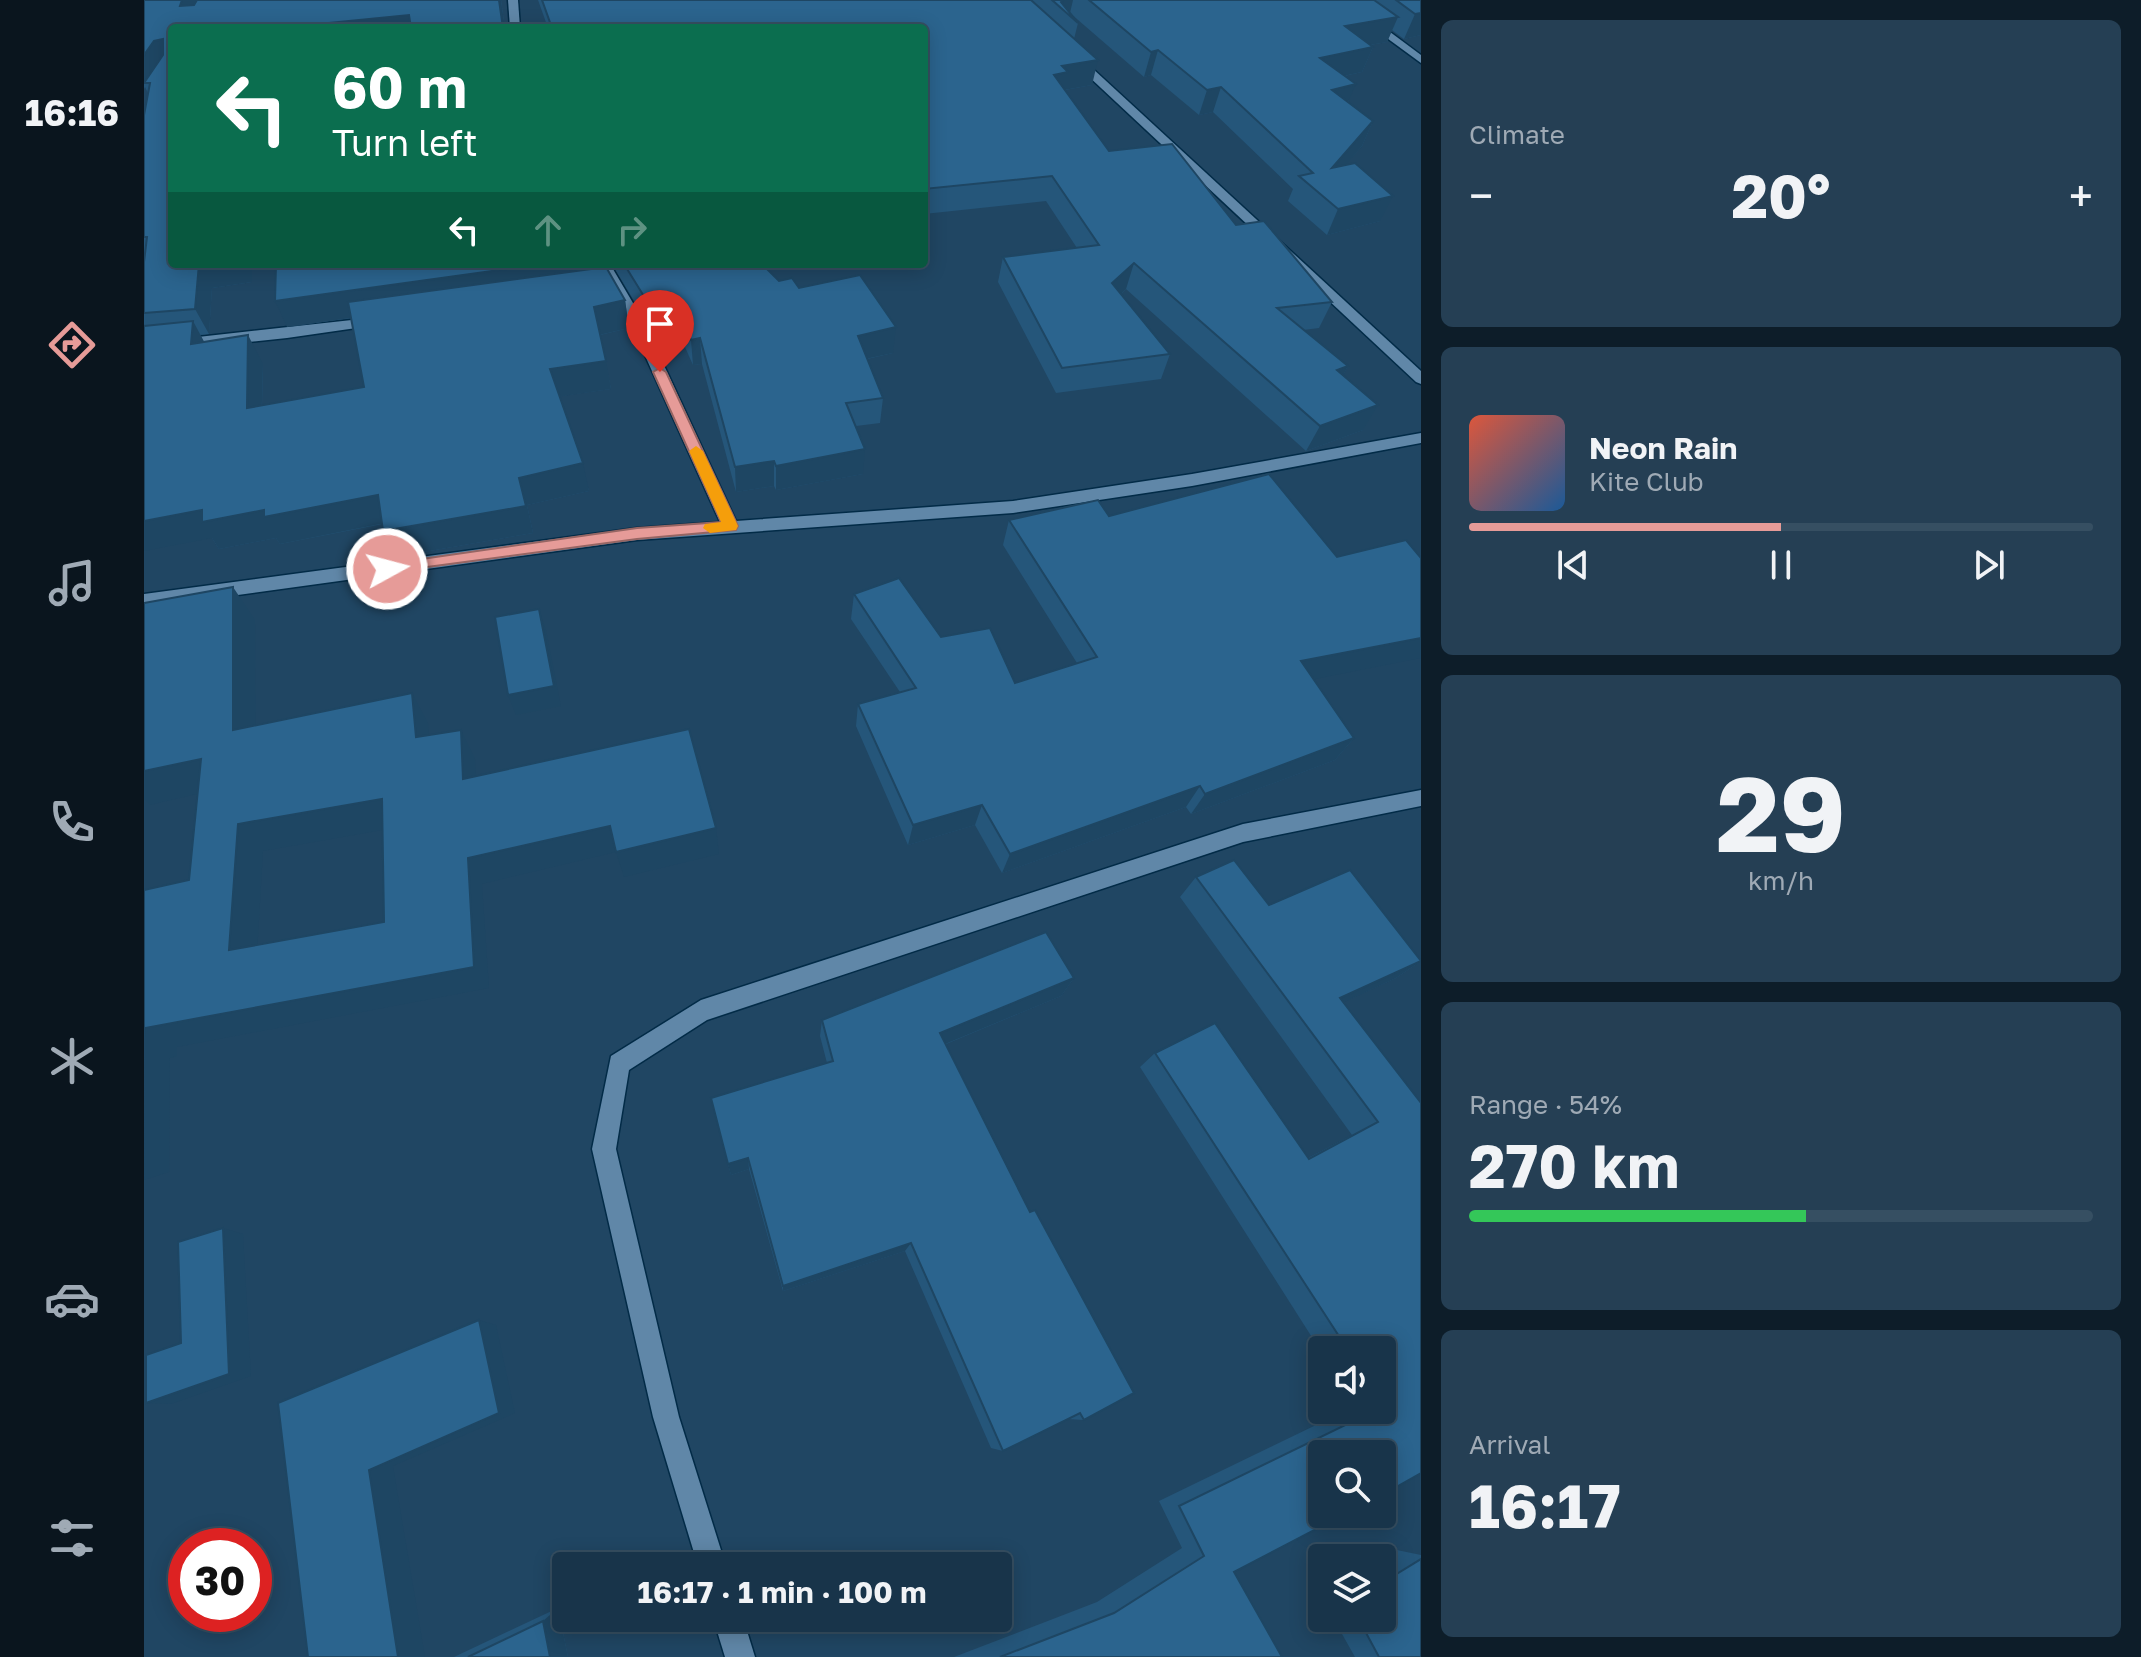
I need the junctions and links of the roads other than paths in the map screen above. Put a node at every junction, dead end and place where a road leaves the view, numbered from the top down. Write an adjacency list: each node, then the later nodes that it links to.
1 (513, 0): 3 (street)
2 (1340, 0): 5 (street)
3 (515, 24)
4 (1065, 49): 9 (street)
5 (1421, 60)
6 (604, 268): 11 (street)
7 (397, 318): 8 (street)
8 (144, 348)
9 (1421, 379)
10 (1421, 438): 11 (street)
11 (730, 526): 12 (street)
12 (144, 601)
13 (1421, 798): 14 (street)
14 (708, 1552)
15 (732, 1632): 16 (street)
16 (740, 1657)

